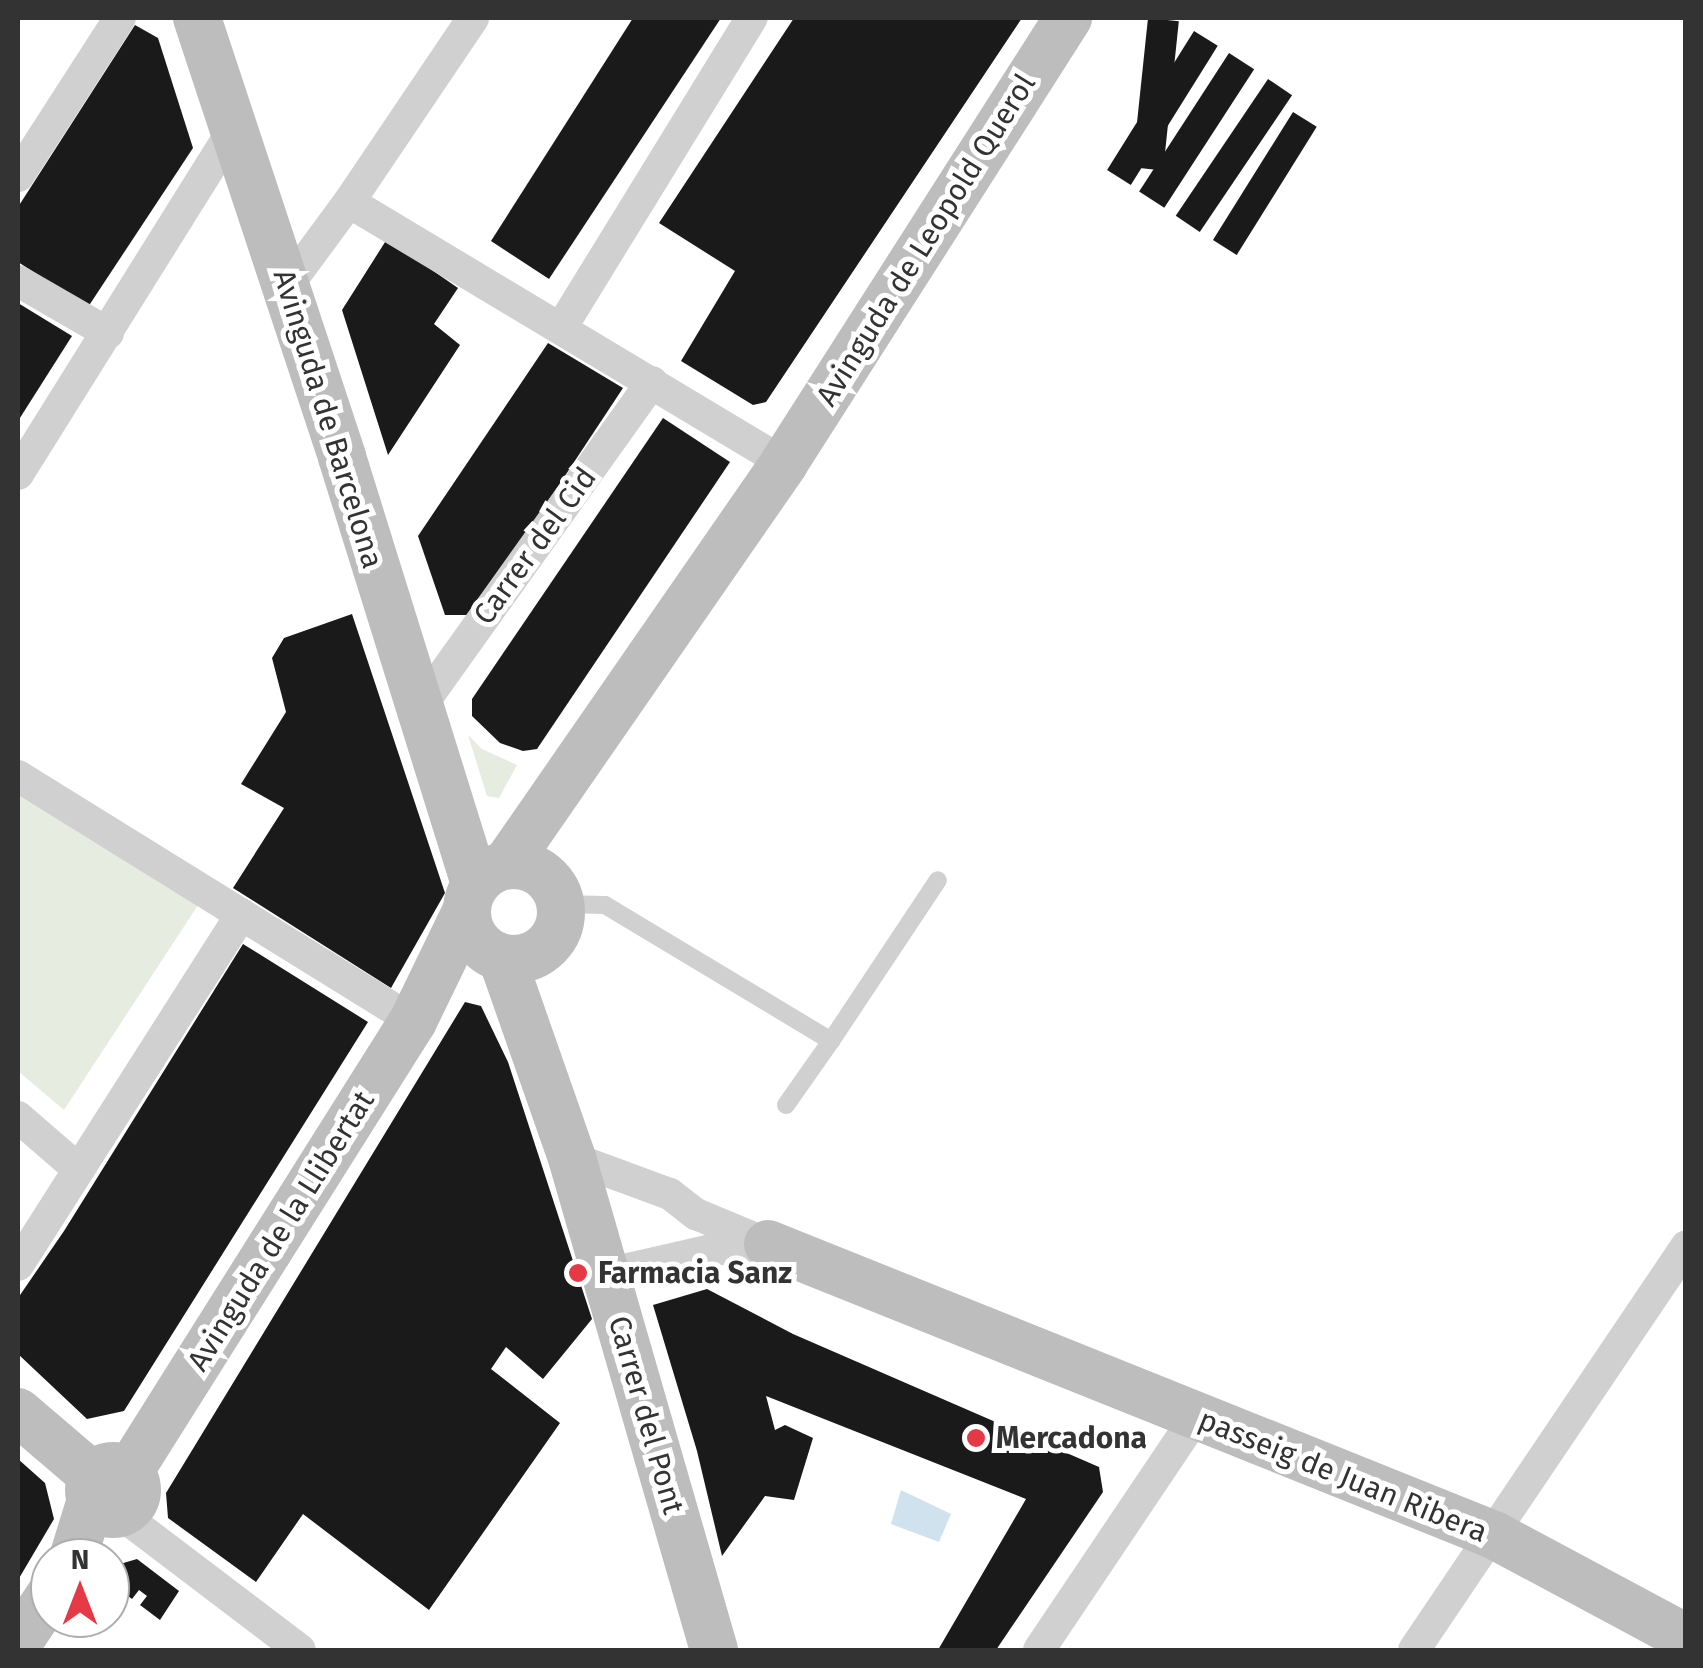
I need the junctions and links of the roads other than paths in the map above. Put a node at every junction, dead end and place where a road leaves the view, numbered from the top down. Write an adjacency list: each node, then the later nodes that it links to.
1 (120, 18): 7 (street)
2 (198, 18): 6 (street, Avinguda de Barcelona)
3 (473, 18): 8 (street)
4 (752, 18): 11 (street)
5 (1068, 18): 14 (street, Avinguda de Leopold Querol)
6 (235, 127): 10 (street, Avinguda de Barcelona); 12 (street)
7 (18, 176)
8 (350, 202): 10 (street); 11 (street)
9 (18, 280): 12 (street)
10 (287, 286): 16 (street, Avinguda de Barcelona)
11 (561, 328): 13 (street)
12 (108, 333): 15 (street)
13 (652, 382): 14 (street); 16 (street, Carrer del Cid)
14 (784, 463): 19 (street, Avinguda de Leopold Querol)
15 (18, 474)
16 (418, 710): 19 (street, Avinguda de Barcelona)
17 (18, 776): 20 (street)
18 (938, 880): 23 (lane)
19 (508, 884): 21 (street, Avinguda de Barcelona); 21 (street); 22 (street, Avinguda de la Llibertat); 23 (lane)
20 (242, 914): 22 (street); 26 (street)
21 (511, 957): 22 (street); 27 (street, Carrer del Pont)
22 (422, 1004): 35 (street, Avinguda de la Llibertat)
23 (831, 1041): 24 (lane)
24 (786, 1104)
25 (18, 1116): 26 (street)
26 (78, 1169): 31 (street)
27 (579, 1180): 28 (street, passeig de Juan Ribera); 28 (street, passeig de Juan Ribera); 32 (street, Carrer del Pont)
28 (696, 1214): 29 (street, passeig de Juan Ribera)
29 (768, 1244): 32 (street, passeig de Juan Ribera); 34 (street, passeig de Juan Ribera)
30 (1686, 1246): 36 (street)
31 (18, 1265)
32 (606, 1274): 40 (street, Carrer del Pont)
33 (18, 1412): 35 (street)
34 (1195, 1418): 36 (street, passeig de Juan Ribera); 41 (street)
35 (111, 1495): 37 (street, Avinguda de la Llibertat); 39 (street)
36 (1494, 1535): 38 (street, passeig de Juan Ribera); 42 (street)
37 (86, 1538)
38 (1686, 1638)
39 (300, 1650)
40 (714, 1650)
41 (1039, 1650)
42 (1414, 1650)

